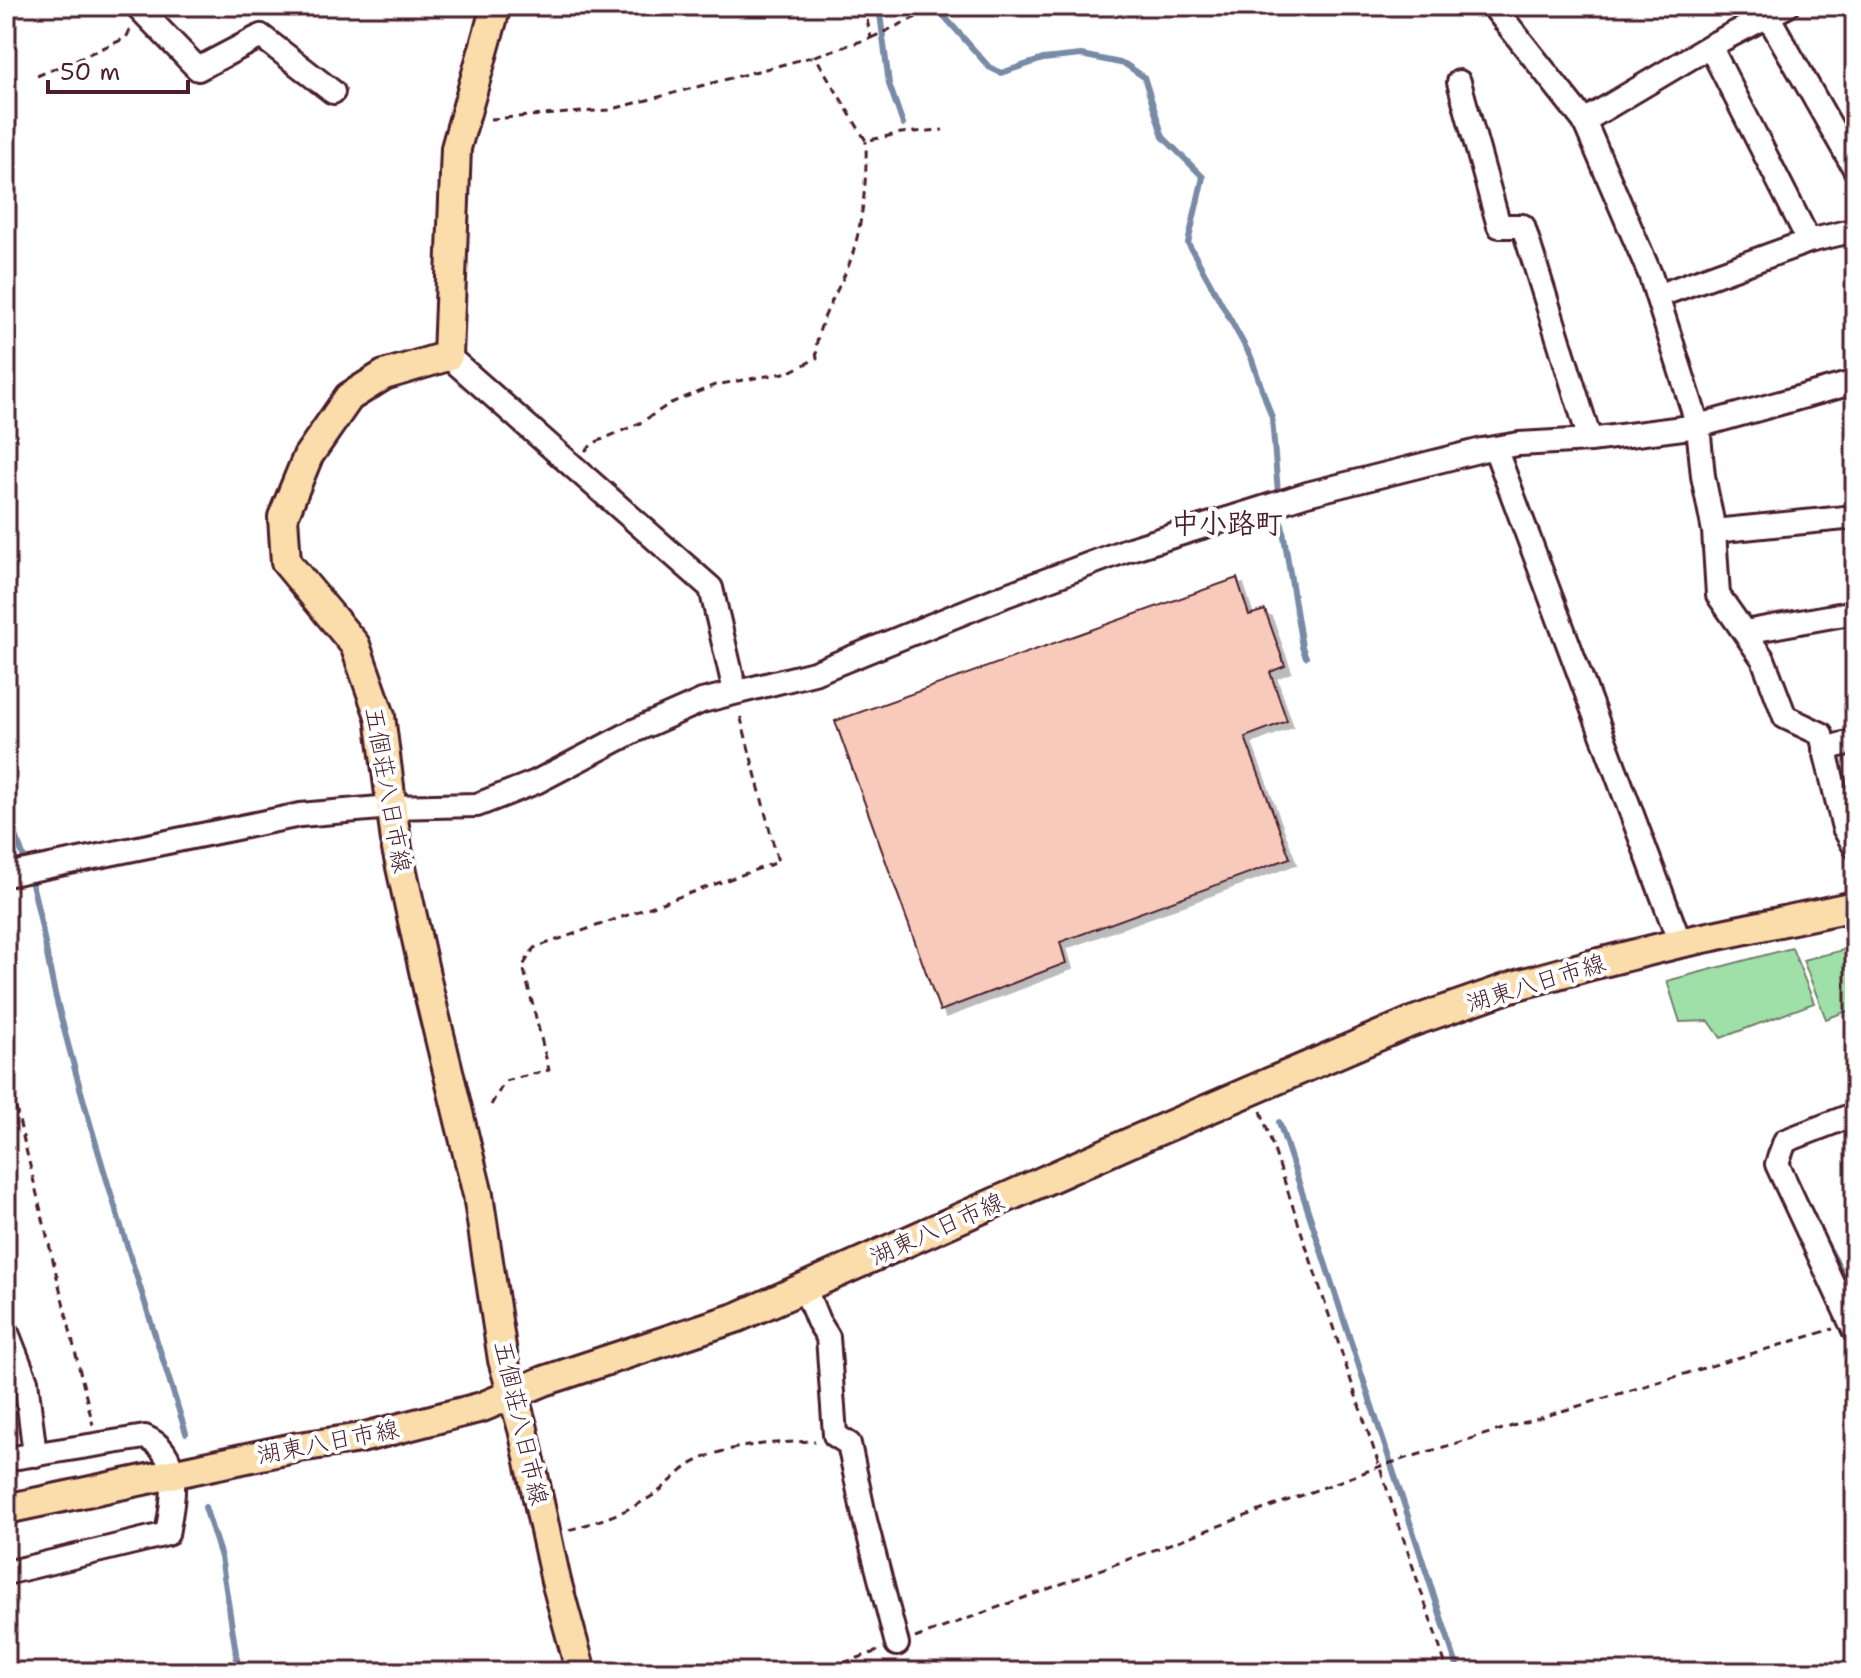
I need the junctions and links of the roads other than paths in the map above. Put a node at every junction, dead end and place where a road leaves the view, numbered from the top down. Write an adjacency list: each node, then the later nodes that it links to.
1 (496, 6): 13 (main road)
2 (1493, 6): 8 (street)
3 (138, 8): 7 (street)
4 (1778, 11): 5 (street); 9 (street)
5 (1710, 46): 8 (street); 11 (street)
6 (1459, 82): 16 (street)
7 (333, 92)
8 (1584, 121): 12 (street)
9 (1855, 169)
10 (1855, 230): 11 (street)
11 (1809, 241): 12 (street)
12 (1657, 296): 15 (street)
13 (448, 356): 22 (street); 26 (main road, 五個荘八日市線)
14 (1855, 382): 15 (street)
15 (1698, 426): 16 (street); 19 (street)
16 (1590, 440): 17 (street)
17 (1495, 448): 22 (street); 30 (street)
18 (1855, 517): 19 (street)
19 (1714, 531): 21 (street)
20 (1855, 612): 21 (street)
21 (1745, 632): 24 (street)
22 (736, 699): 26 (street)
23 (1855, 741): 24 (street)
24 (1824, 749): 25 (street)
25 (1846, 800): 27 (street)
26 (391, 807): 28 (street); 35 (main road, 五個荘八日市線)
27 (1855, 847)
28 (6, 875)
29 (1855, 906): 30 (main road, 湖東八日市線)
30 (1680, 943): 32 (main road, 湖東八日市線)
31 (1855, 1114): 33 (street)
32 (805, 1289): 35 (main road, 湖東八日市線); 41 (street)
33 (1853, 1328)
34 (6, 1330): 36 (street)
35 (513, 1394): 38 (main road, 湖東八日市線); 42 (main road, 五個荘八日市線)
36 (35, 1455): 37 (street); 38 (street)
37 (6, 1459)
38 (174, 1475): 39 (main road, 湖東八日市線); 40 (street)
39 (6, 1509)
40 (6, 1573)
41 (897, 1644)
42 (581, 1672)

